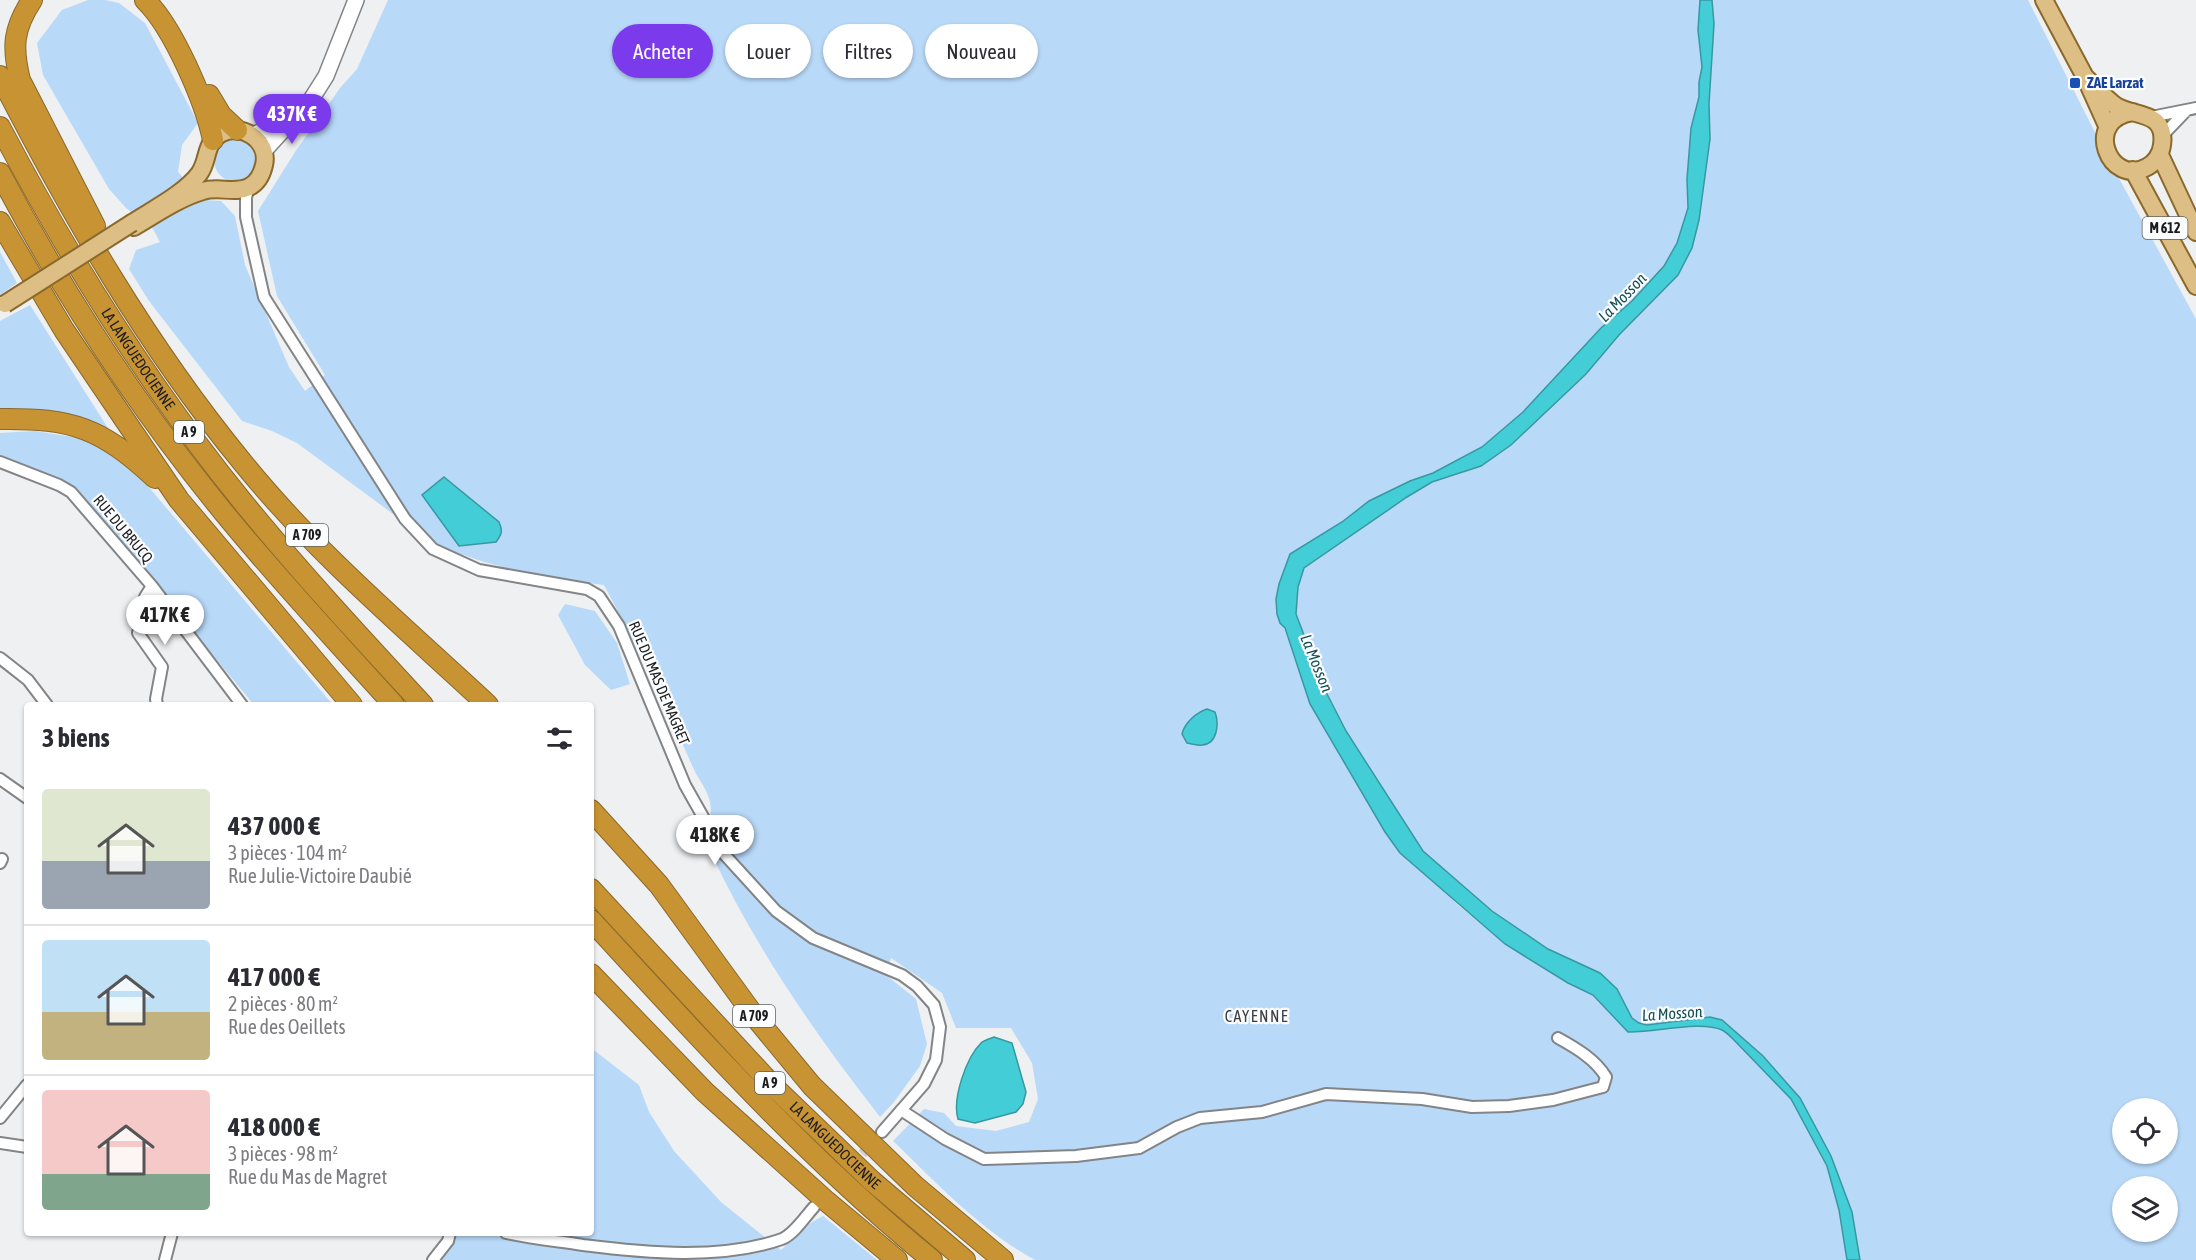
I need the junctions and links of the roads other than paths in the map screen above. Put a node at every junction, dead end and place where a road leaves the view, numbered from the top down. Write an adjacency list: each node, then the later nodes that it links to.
1 (32, 0): 30 (highway)
2 (145, 0): 16 (highway)
3 (159, 0): 14 (highway)
4 (356, 0): 10 (street)
5 (2044, 0): 7 (main road)
6 (0, 76): 30 (highway, A 709)
7 (2085, 77): 9 (main road); 13 (main road)
8 (2192, 109): 11 (street); 15 (street)
9 (2133, 112): 11 (main road); 13 (main road)
10 (295, 117): 14 (street); 17 (street)
11 (2151, 117): 15 (main road)
12 (0, 127): 41 (highway, LA LANGUEDOCIENNE / A 9)
13 (2108, 128): 20 (main road)
14 (245, 132): 16 (main road); 17 (main road)
15 (2162, 136): 18 (main road)
16 (213, 140): 19 (main road)
17 (264, 152): 22 (main road)
18 (2160, 154): 20 (main road); 27 (main road, M 612)
19 (205, 160): 23 (main road); 26 (main road)
20 (2133, 170): 28 (main road, M 612)
21 (0, 173): 40 (highway, LA LANGUEDOCIENNE / A 9)
22 (249, 187): 23 (main road); 24 (street, RUE DU MAS DE MAGRET)
23 (228, 189): 24 (street, RUE DU MAS DE MAGRET); 26 (main road)
24 (246, 217): 51 (street, RUE DU MAS DE MAGRET)
25 (0, 222): 33 (highway)
26 (133, 225): 29 (main road, bridge)
27 (2196, 232)
28 (2196, 286)
29 (3, 308)
30 (153, 341): 42 (highway, A 709)
31 (0, 419): 33 (highway)
32 (0, 462): 34 (street, RUE DU BRUCQ)
33 (179, 500): 39 (highway)
34 (152, 586): 37 (street); 38 (street, RUE DU BRUCQ)
35 (0, 658): 36 (street)
36 (45, 702)
37 (156, 702)
38 (240, 702)
39 (349, 702)
40 (391, 702)
41 (420, 702)
42 (485, 702)
43 (0, 779): 44 (street)
44 (24, 798)
45 (594, 813): 65 (highway, A 709)
46 (594, 892): 64 (highway, LA LANGUEDOCIENNE / A 9)
47 (594, 923): 63 (highway, LA LANGUEDOCIENNE / A 9)
48 (594, 977): 62 (highway)
49 (1558, 1038): 51 (street)
50 (24, 1089): 52 (street)
51 (902, 1110): 53 (street, RUE DU MAS DE MAGRET)
52 (0, 1118)
53 (882, 1132)
54 (0, 1143): 55 (street)
55 (24, 1147)
56 (814, 1207): 59 (street)
57 (171, 1236): 60 (street)
58 (449, 1236): 61 (street)
59 (528, 1236)
60 (165, 1260)
61 (433, 1260)
62 (897, 1260)
63 (932, 1260)
64 (965, 1260)
65 (1003, 1260)

